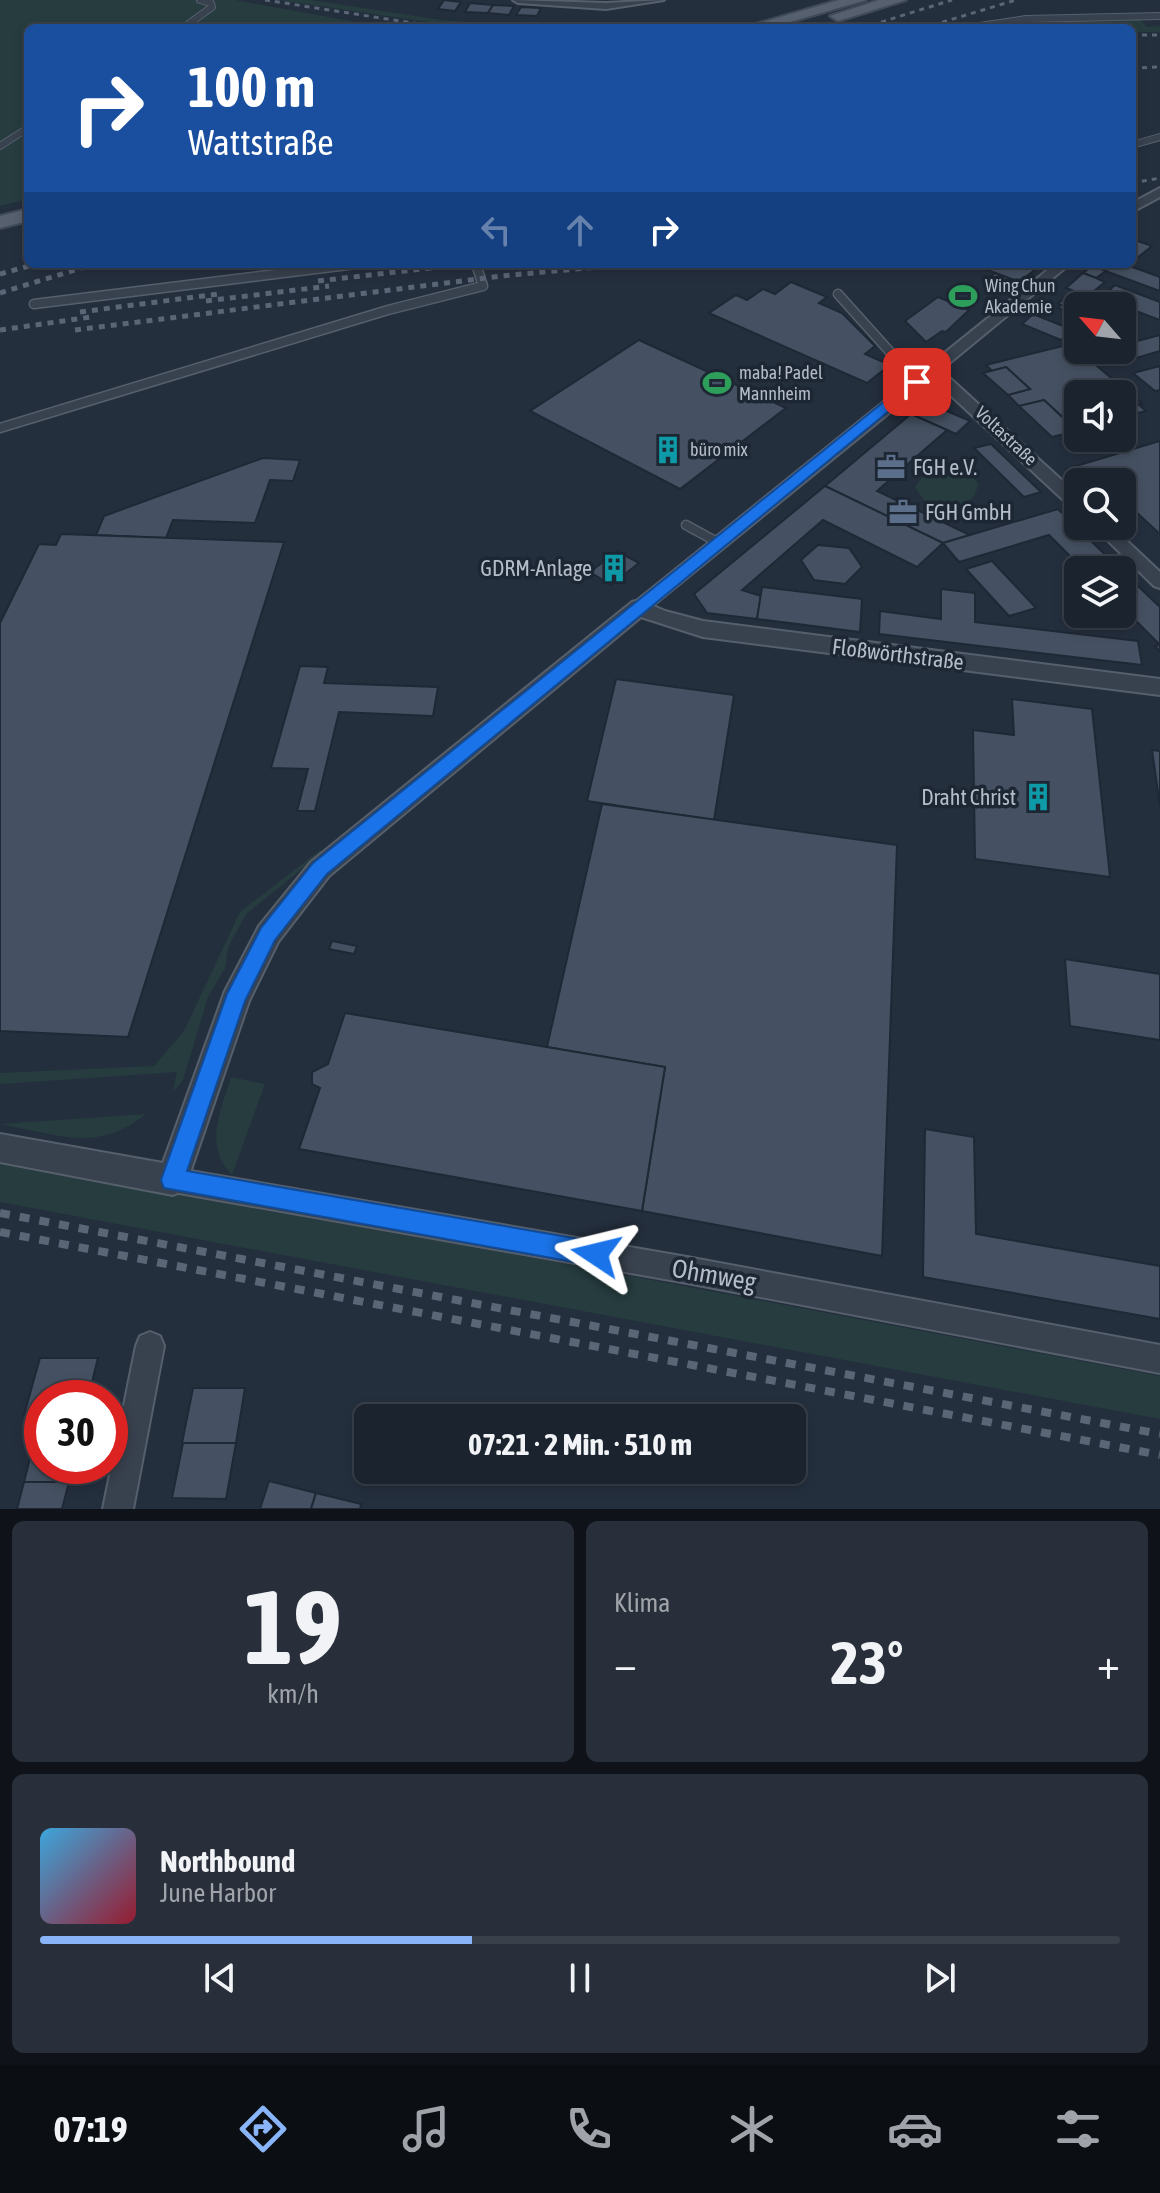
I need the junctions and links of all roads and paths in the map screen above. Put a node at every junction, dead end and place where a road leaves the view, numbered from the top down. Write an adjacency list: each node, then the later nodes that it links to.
1 (200, 0): 7 (lane)
2 (518, 0): 3 (street)
3 (659, 0)
4 (858, 0): 8 (main road)
5 (898, 0): 9 (main road)
6 (1160, 16): 10 (lane)
7 (189, 24)
8 (765, 24)
9 (811, 24)
10 (993, 24)
11 (24, 131): 14 (lane)
12 (1160, 137): 13 (lane)
13 (1136, 144)
14 (0, 146)
15 (1160, 192): 16 (street)
16 (1136, 206)
17 (24, 216): 18 (main road)
18 (0, 222)
19 (24, 229): 20 (main road)
20 (0, 235)
21 (324, 268): 25 (lane)
22 (477, 268): 28 (lane)
23 (1058, 268): 26 (street)
24 (838, 294): 27 (lane)
25 (34, 304)
26 (932, 370): 27 (street); 29 (street, Voltastraße)
27 (917, 382): 32 (street)
28 (0, 428)
29 (1064, 491)
30 (686, 525): 32 (lane)
31 (1116, 540): 33 (street)
32 (717, 542): 34 (street)
33 (1160, 582)
34 (640, 607): 35 (street, Floßwörthstraße); 37 (street)
35 (1160, 687)
36 (0, 1148): 37 (street)
37 (173, 1180): 39 (street, Ohmweg)
38 (150, 1346): 40 (street)
39 (1160, 1359)
40 (118, 1509)

